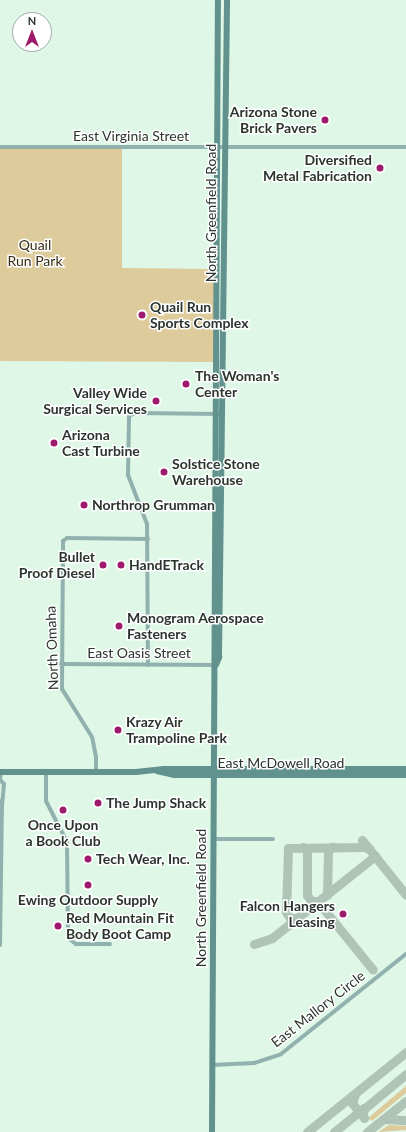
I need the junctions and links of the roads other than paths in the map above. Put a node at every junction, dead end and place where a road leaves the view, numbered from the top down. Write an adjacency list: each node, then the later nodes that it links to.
1 (218, 0): 4 (main road, North Greenfield Road)
2 (227, 0): 4 (main road, North Greenfield Road)
3 (0, 147): 4 (street, East Virginia Street)
4 (220, 147): 5 (street, East Virginia Street); 6 (main road, North Greenfield Road)
5 (406, 147)
6 (218, 414): 7 (main road, North Greenfield Road); 8 (street); 9 (main road, North Greenfield Road)
7 (214, 510): 9 (main road); 12 (main road, North Greenfield Road)
8 (148, 539): 10 (street, North Omaha); 11 (street)
9 (219, 542): 12 (main road, North Greenfield Road)
10 (61, 664): 11 (street, East Oasis Street); 16 (street, North Omaha)
11 (148, 664): 12 (street, East Oasis Street)
12 (216, 665): 17 (main road, North Greenfield Road)
13 (406, 769): 18 (main road, East McDowell Road)
14 (0, 772): 15 (main road, East McDowell Road); 20 (street)
15 (46, 772): 16 (main road, East McDowell Road); 27 (street)
16 (96, 772): 17 (main road, East McDowell Road)
17 (214, 772): 18 (main road, East McDowell Road); 24 (main road, North Greenfield Road)
18 (371, 772): 19 (main road, East McDowell Road)
19 (406, 775)
20 (0, 780): 22 (street)
21 (0, 801): 22 (street)
22 (2, 806): 23 (street)
23 (1, 811): 26 (street)
24 (214, 839): 25 (street); 30 (main road, North Greenfield Road)
25 (273, 839)
26 (1, 884): 28 (street)
27 (110, 944)
28 (0, 945)
29 (406, 954): 30 (street, East Mallory Circle)
30 (212, 1064): 31 (main road, North Greenfield Road)
31 (212, 1132)

